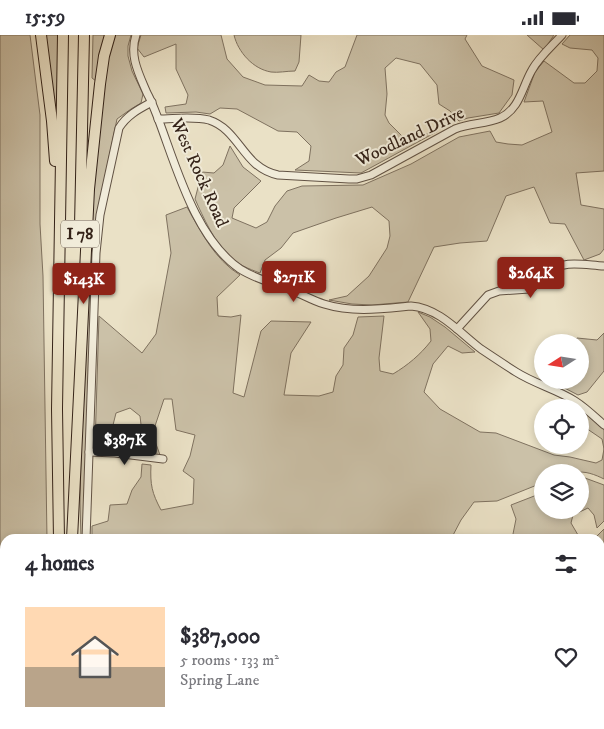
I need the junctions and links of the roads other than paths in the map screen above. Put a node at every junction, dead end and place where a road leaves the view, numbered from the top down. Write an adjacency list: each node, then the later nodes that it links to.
1 (41, 35): 11 (highway)
2 (63, 35): 11 (highway, I 78)
3 (84, 35): 13 (highway, I 78)
4 (110, 35): 13 (highway)
5 (136, 35): 7 (street, West Rock Road)
6 (562, 35): 8 (street, Woodland Drive)
7 (152, 102): 8 (street, West Rock Road); 14 (street)
8 (158, 119): 10 (street, West Rock Road)
9 (604, 266): 10 (street)
10 (457, 329): 12 (street, West Rock Road)
11 (57, 409): 16 (highway, I 78)
12 (604, 425)
13 (76, 433): 17 (highway, I 78)
14 (89, 452): 15 (street); 18 (street)
15 (163, 459)
16 (59, 534)
17 (72, 534)
18 (86, 534)

